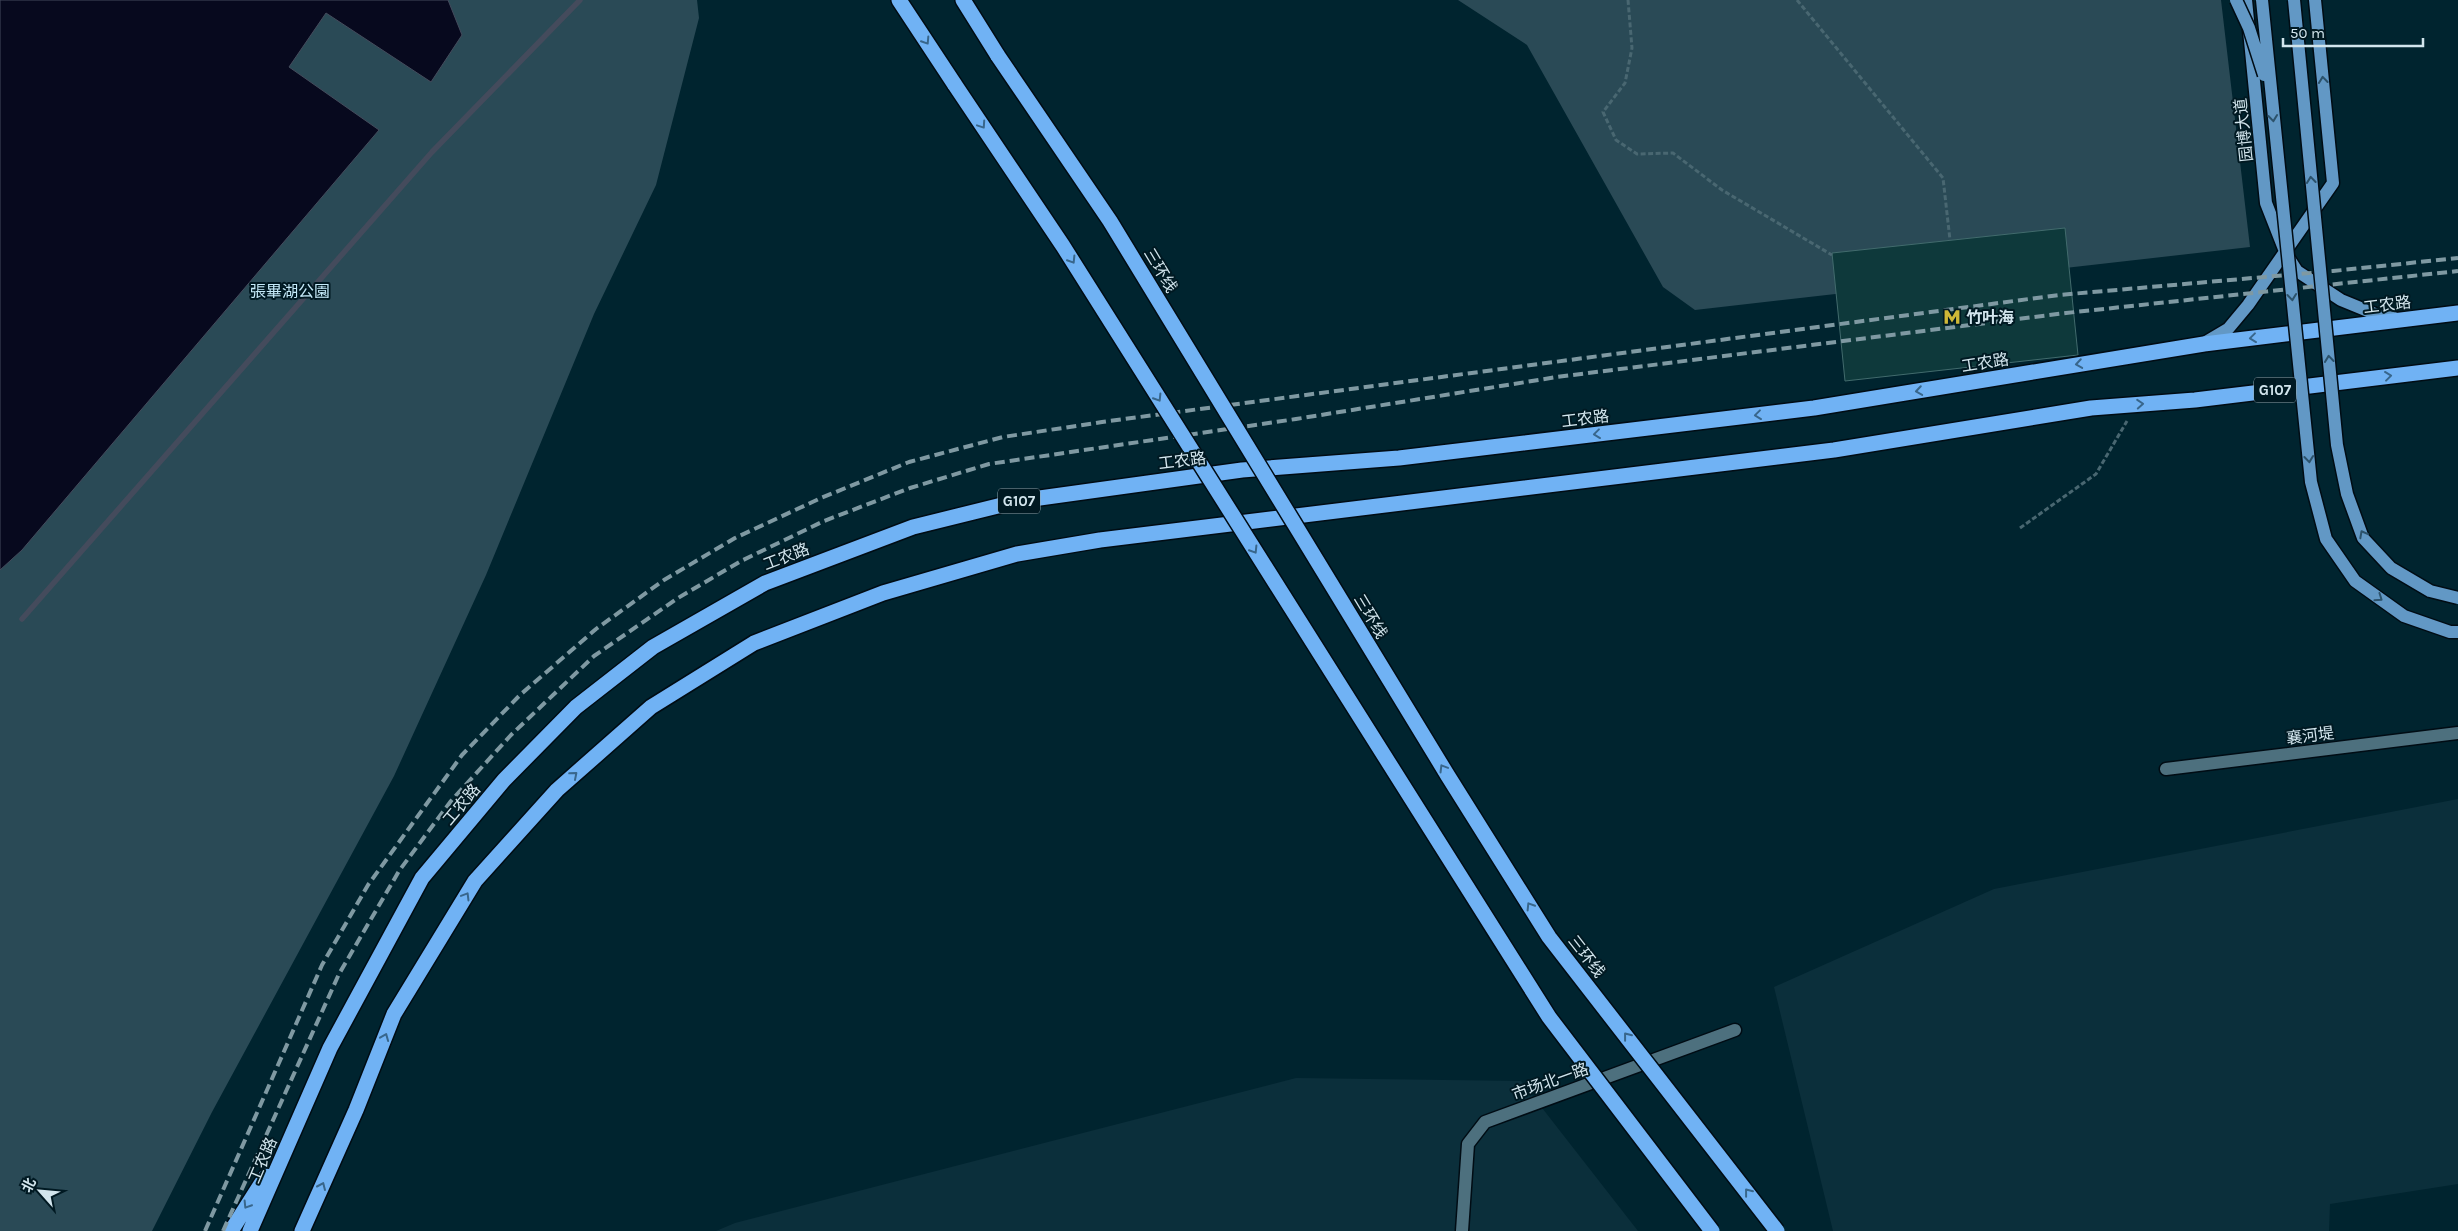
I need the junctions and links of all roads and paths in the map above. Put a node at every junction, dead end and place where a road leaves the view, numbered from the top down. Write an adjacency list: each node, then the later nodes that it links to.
1 (899, 0): 31 (highway, one-way to 31, bridge)
2 (962, 0): 32 (highway, 三环线, one-way to 2, bridge)
3 (1628, 0): 14 (path)
4 (1797, 0): 12 (path)
5 (2236, 0): 10 (main road, bridge)
6 (2246, 0): 10 (main road, 园博大道)
7 (2262, 0): 11 (main road, bridge)
8 (2294, 0): 21 (main road, one-way to 8, bridge)
9 (2315, 0): 13 (main road, one-way to 9)
10 (2249, 28): 11 (main road, bridge); 13 (main road, 园博大道)
11 (2270, 96): 22 (main road, one-way to 22, bridge)
12 (1950, 240)
13 (2286, 254): 16 (main road, 园博大道); 17 (main road)
14 (1832, 255)
15 (2458, 313): 16 (highway, 工农路 / G107)
16 (2404, 320): 17 (highway, 工农路 / G107, one-way to 17)
17 (2204, 344): 26 (highway, 工农路 / G107, one-way to 26)
18 (2458, 368): 19 (highway, G107, one-way to 18)
19 (2136, 404): 20 (path); 29 (highway, G107, one-way to 19)
20 (2020, 528)
21 (2458, 598)
22 (2458, 632)
23 (2458, 733): 24 (street, 襄河堤)
24 (2166, 769)
25 (1734, 1030): 30 (street, 市场北一路)
26 (292, 1134): 27 (highway, one-way to 27); 28 (highway, 工农路 / G107)
27 (231, 1231)
28 (250, 1231)
29 (302, 1231)
30 (1462, 1231)
31 (1712, 1231)
32 (1777, 1231)

